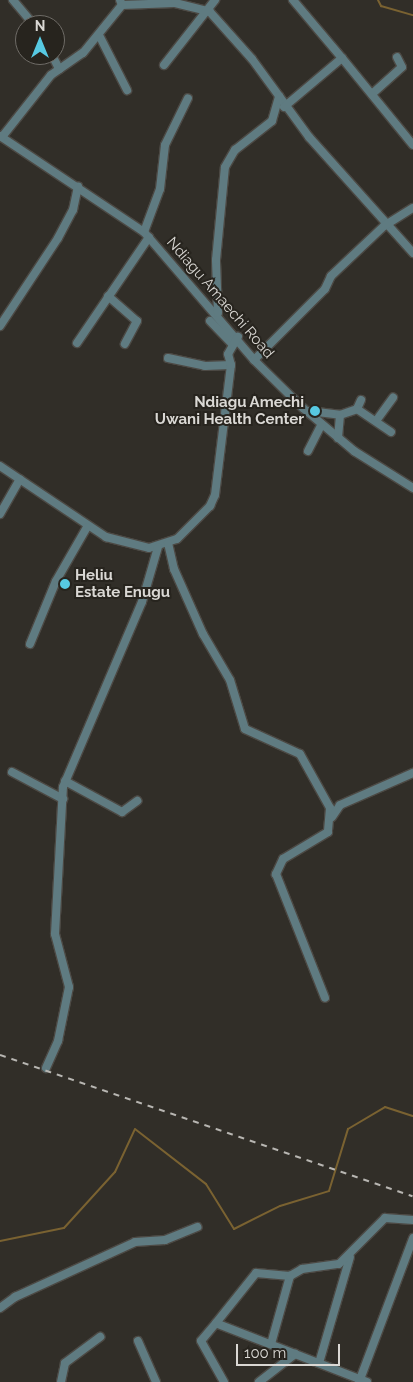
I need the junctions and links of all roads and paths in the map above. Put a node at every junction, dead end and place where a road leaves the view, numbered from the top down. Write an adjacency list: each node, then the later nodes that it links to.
1 (13, 0): 6 (street)
2 (215, 0): 5 (street)
3 (293, 0): 9 (street)
4 (121, 2): 5 (street); 7 (street)
5 (210, 12): 11 (street); 14 (street)
6 (26, 15)
7 (99, 34): 12 (street); 13 (street)
8 (397, 57): 15 (street)
9 (342, 58): 15 (street); 17 (street)
10 (57, 65): 12 (street)
11 (164, 65)
12 (59, 70): 18 (street)
13 (128, 90)
14 (280, 93): 17 (street); 26 (street)
15 (372, 94): 19 (street)
16 (188, 98): 23 (street)
17 (284, 107): 22 (street)
18 (1, 136): 20 (street, Ndiagu Amaechi Road)
19 (413, 145)
20 (78, 187): 23 (street, Ndiagu Amaechi Road); 28 (street)
21 (413, 208): 22 (street)
22 (384, 226): 24 (street); 34 (street)
23 (146, 235): 25 (street); 26 (street, Ndiagu Amaechi Road)
24 (413, 253)
25 (108, 296): 30 (street); 31 (street)
26 (218, 313): 29 (street, Ndiagu Amaechi Road)
27 (210, 321): 32 (street)
28 (0, 326)
29 (238, 337): 32 (street); 34 (street, Ndiagu Amaechi Road)
30 (77, 343)
31 (125, 344)
32 (233, 345): 35 (street)
33 (168, 358): 35 (street)
34 (254, 360): 38 (street, Ndiagu Amaechi Road)
35 (231, 366): 51 (street)
36 (393, 398): 41 (street)
37 (361, 400): 39 (street)
38 (303, 408): 40 (street); 42 (street, Ndiagu Amaechi Road)
39 (357, 409): 40 (street); 41 (street)
40 (340, 415): 44 (street)
41 (376, 421): 43 (street)
42 (322, 424): 44 (street, Ndiagu Amaechi Road); 45 (street)
43 (391, 432)
44 (338, 438): 48 (street, Ndiagu Amaechi Road)
45 (308, 451)
46 (0, 466): 47 (street)
47 (20, 479): 49 (street); 50 (street)
48 (413, 488)
49 (0, 514)
50 (87, 526): 52 (street); 53 (street)
51 (168, 544): 52 (street); 59 (street)
52 (158, 547): 56 (street)
53 (30, 644)
54 (12, 772): 57 (street)
55 (413, 772): 60 (street)
56 (66, 781): 57 (street); 58 (street)
57 (63, 799): 63 (street)
58 (137, 801)
59 (328, 803): 60 (street); 61 (street)
60 (340, 805): 61 (street)
61 (332, 817): 62 (street)
62 (325, 998)
63 (46, 1068)
64 (413, 1220): 67 (street)
65 (197, 1227): 69 (street)
66 (413, 1238): 76 (street)
67 (350, 1257): 68 (street); 75 (street)
68 (290, 1276): 70 (street); 73 (street)
69 (0, 1308)
70 (216, 1323): 73 (street); 79 (street)
71 (100, 1337): 77 (street)
72 (138, 1341): 78 (street)
73 (271, 1344): 74 (street)
74 (295, 1354): 75 (street); 80 (street)
75 (319, 1363): 76 (street)
76 (363, 1381)
77 (61, 1382)
78 (156, 1382)
79 (224, 1382)
80 (259, 1382)

